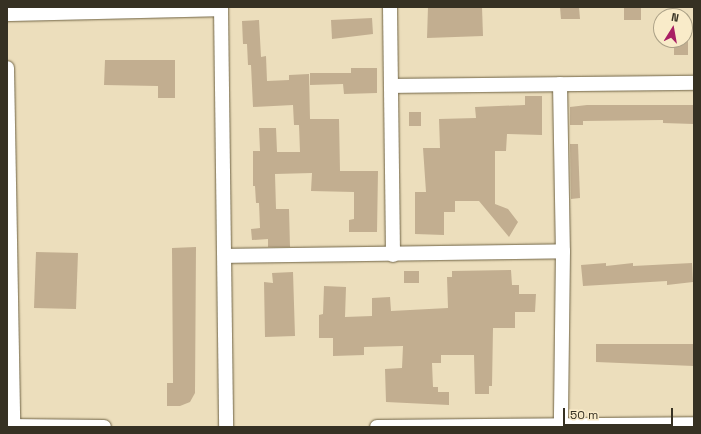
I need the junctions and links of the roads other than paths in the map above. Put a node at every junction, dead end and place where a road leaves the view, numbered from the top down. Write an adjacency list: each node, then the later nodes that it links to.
1 (390, 7): 7 (street)
2 (221, 8): 3 (street); 11 (street)
3 (7, 14)
4 (7, 68): 8 (street)
5 (694, 83): 6 (street)
6 (560, 84): 7 (street); 9 (street)
7 (392, 86): 10 (street)
8 (8, 155): 12 (street)
9 (563, 251): 10 (street); 15 (street)
10 (393, 255): 11 (street)
11 (225, 256): 17 (street)
12 (9, 282): 14 (street)
13 (694, 424): 15 (street)
14 (10, 425): 16 (street)
15 (561, 425): 18 (street)
16 (104, 427)
17 (226, 427)
18 (377, 427)

